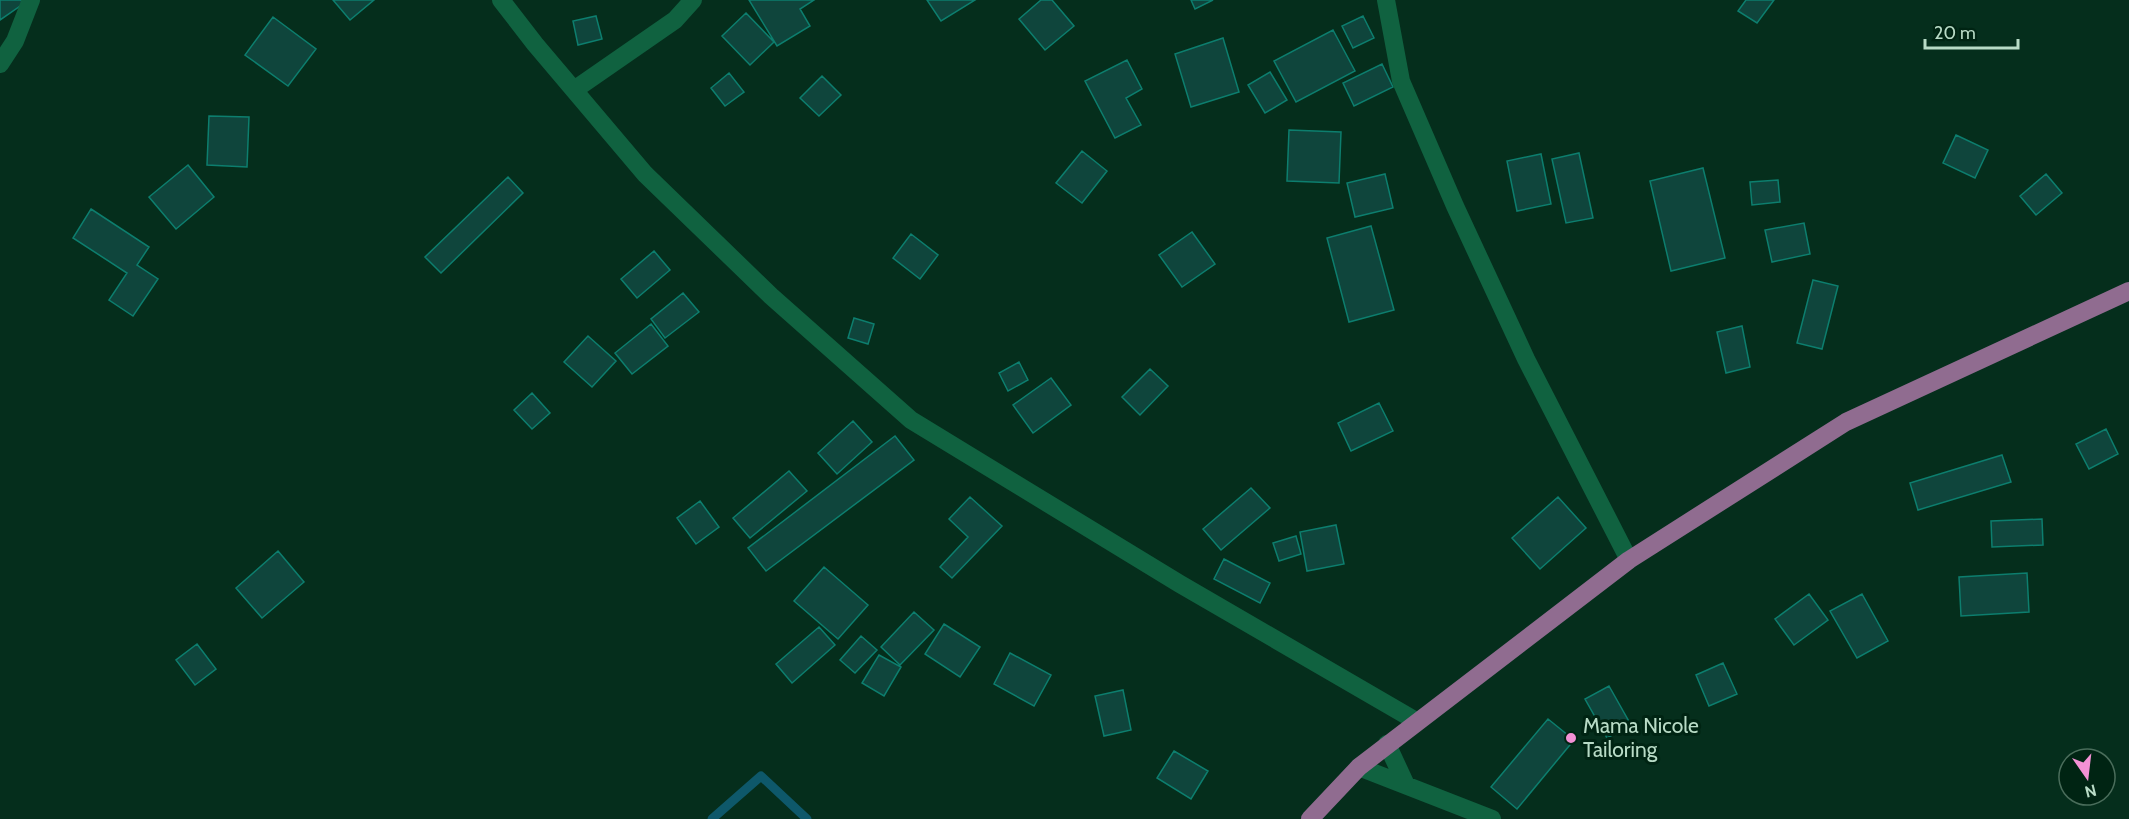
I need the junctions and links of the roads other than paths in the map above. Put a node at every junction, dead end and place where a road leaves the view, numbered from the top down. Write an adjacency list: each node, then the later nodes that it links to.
1 (31, 0): 5 (street)
2 (501, 0): 6 (street)
3 (693, 0): 6 (street)
4 (1386, 0): 8 (street)
5 (0, 64)
6 (574, 90): 9 (street)
7 (2129, 291): 8 (main road)
8 (1629, 560): 9 (main road)
9 (1416, 721): 10 (main road)
10 (1387, 744): 11 (main road); 12 (street)
11 (1359, 767): 12 (street); 13 (main road)
12 (1406, 785): 14 (street)
13 (1310, 819)
14 (1492, 819)

